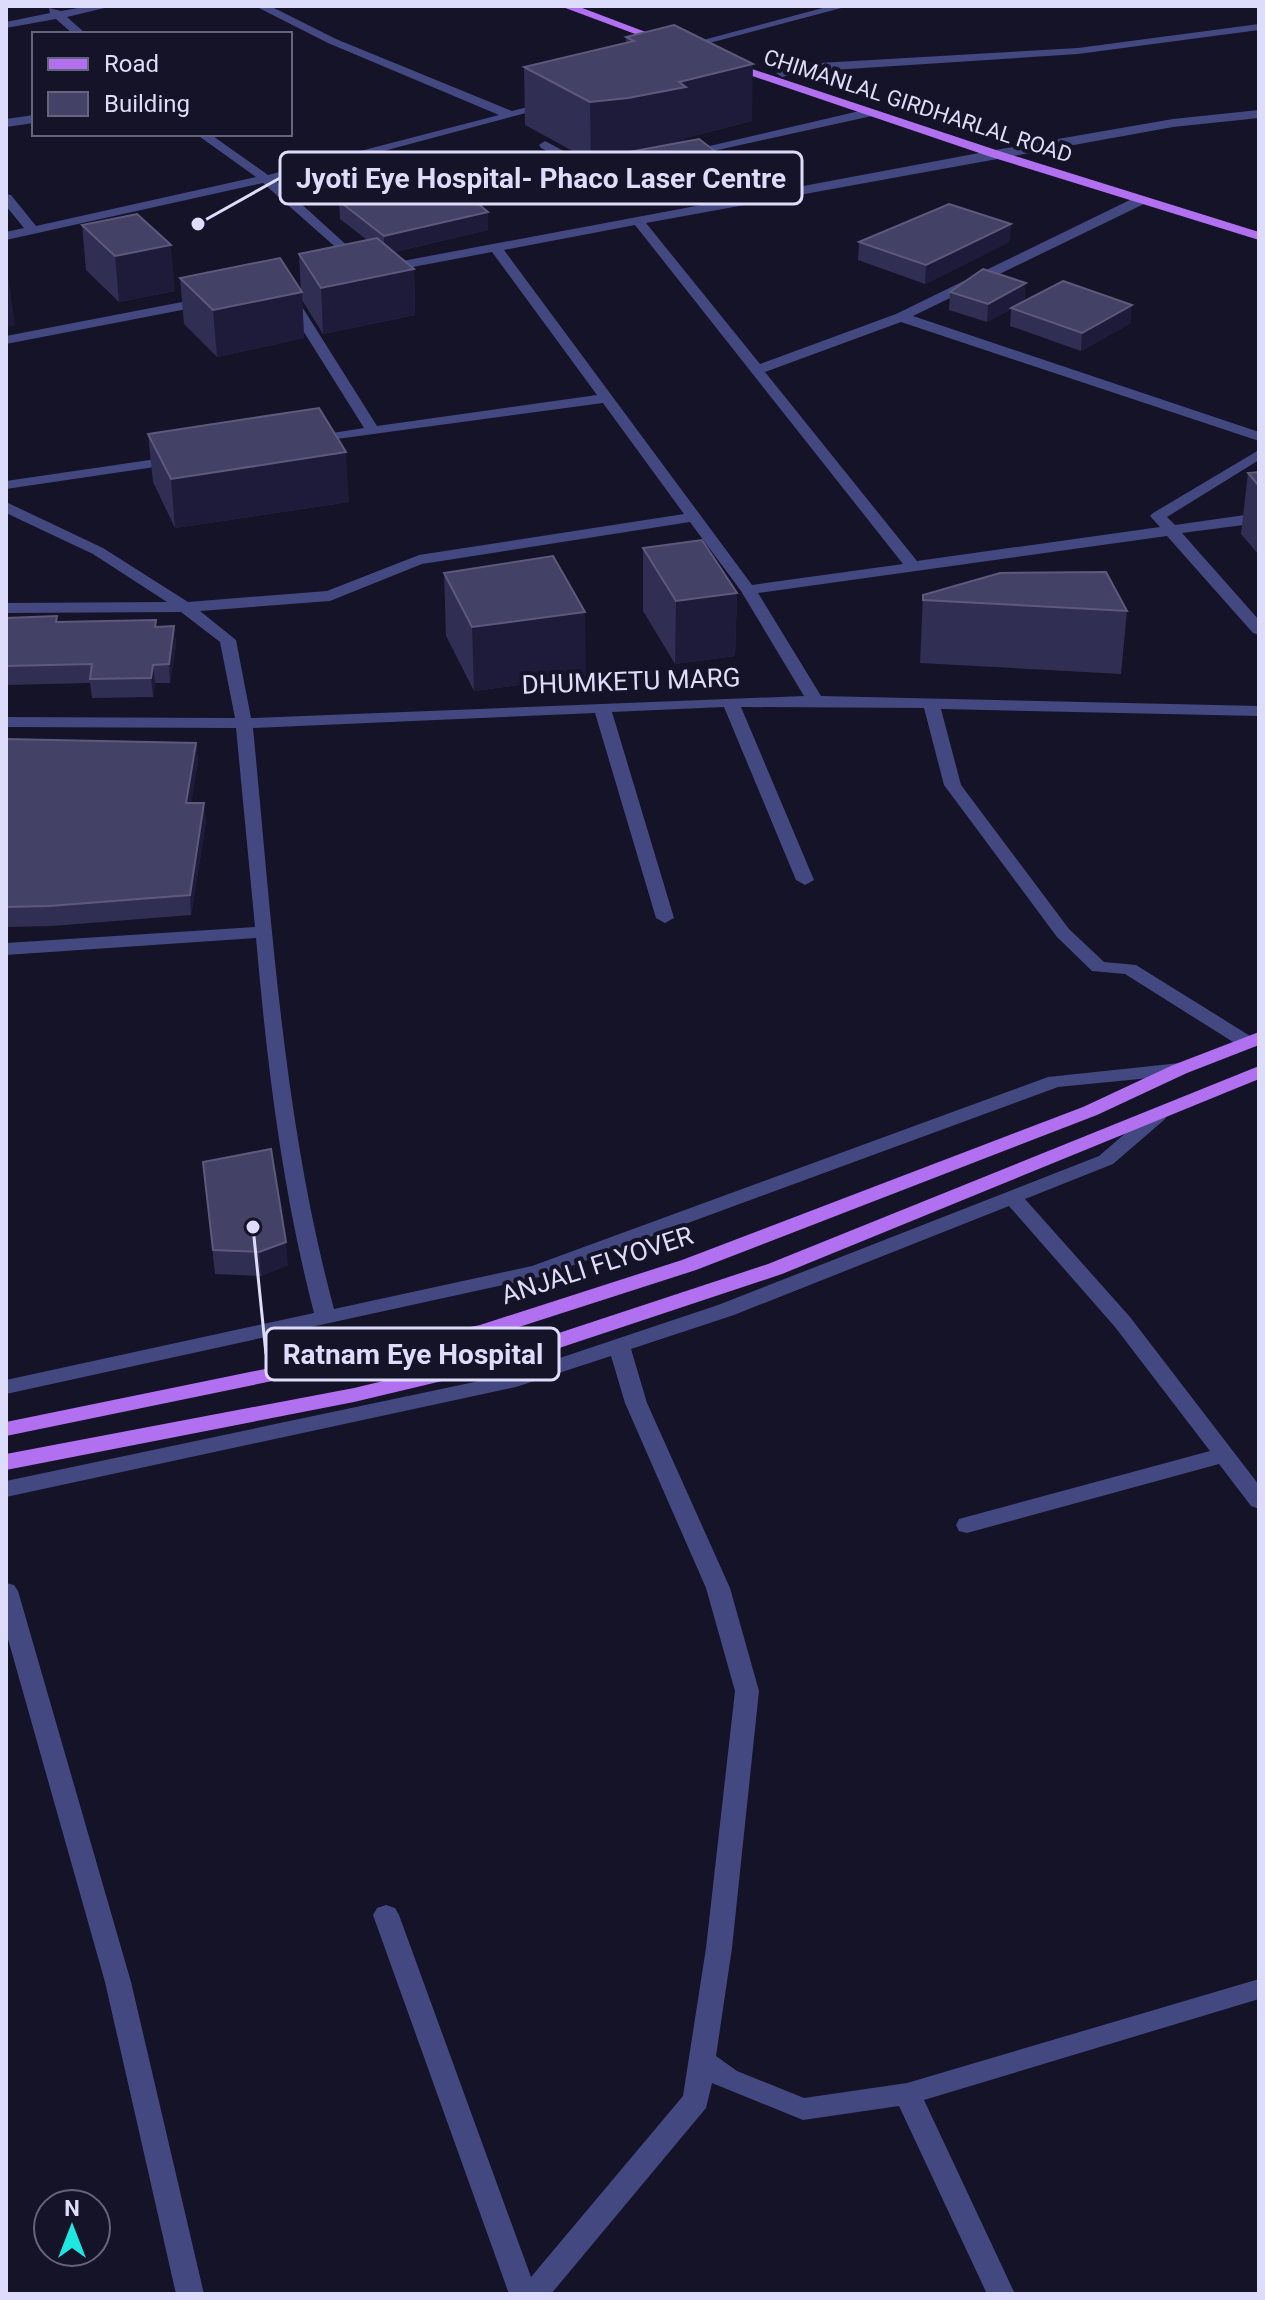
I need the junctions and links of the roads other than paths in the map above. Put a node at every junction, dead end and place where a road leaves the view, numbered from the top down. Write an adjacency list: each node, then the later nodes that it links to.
1 (47, 6): 7 (street)
2 (107, 6): 7 (street)
3 (261, 6): 15 (street)
4 (566, 6): 14 (main road, CHIMANLAL GIRDHARLAL ROAD)
5 (591, 6): 11 (main road, CHIMANLAL GIRDHARLAL ROAD)
6 (843, 6): 11 (street)
7 (60, 16): 8 (street); 10 (street)
8 (6, 25)
9 (1259, 27): 12 (street)
10 (78, 32)
11 (698, 43): 12 (main road, CHIMANLAL GIRDHARLAL ROAD)
12 (782, 73): 21 (main road, CHIMANLAL GIRDHARLAL ROAD)
13 (567, 101): 15 (street)
14 (868, 113): 22 (main road, CHIMANLAL GIRDHARLAL ROAD); 23 (street)
15 (508, 114): 25 (street)
16 (1259, 114): 21 (street)
17 (32, 119): 18 (street)
18 (6, 123)
19 (205, 136): 25 (street)
20 (545, 145): 24 (street)
21 (1015, 151): 22 (street); 29 (main road, CHIMANLAL GIRDHARLAL ROAD)
22 (995, 154): 27 (main road, CHIMANLAL GIRDHARLAL ROAD); 28 (street)
23 (673, 156)
24 (658, 159)
25 (266, 179): 30 (street); 33 (street)
26 (6, 198): 30 (street)
27 (1141, 200): 32 (main road, CHIMANLAL GIRDHARLAL ROAD); 36 (street)
28 (638, 221): 33 (street); 38 (street)
29 (1259, 226)
30 (32, 229): 31 (street)
31 (6, 236)
32 (1259, 236)
33 (496, 248): 39 (street)
34 (290, 285): 40 (street)
35 (221, 298): 37 (street)
36 (901, 317): 38 (street); 41 (street)
37 (6, 340)
38 (757, 370): 50 (street)
39 (609, 398): 40 (street); 47 (street)
40 (373, 431): 42 (street)
41 (1259, 437)
42 (297, 442)
43 (1259, 454): 49 (street)
44 (190, 458): 45 (street)
45 (6, 485)
46 (6, 507): 52 (street)
47 (696, 517): 51 (street); 52 (street)
48 (1259, 518): 49 (street)
49 (1170, 529): 50 (street); 54 (street)
50 (913, 566): 51 (street)
51 (748, 590): 55 (street)
52 (185, 607): 53 (street); 61 (street)
53 (6, 608)
54 (1259, 630)
55 (816, 701): 56 (street, DHUMKETU MARG); 57 (street, DHUMKETU MARG)
56 (731, 703): 58 (street, DHUMKETU MARG); 62 (street)
57 (931, 703): 59 (street, DHUMKETU MARG); 66 (street)
58 (602, 708): 61 (street, DHUMKETU MARG); 63 (street)
59 (1259, 711)
60 (6, 722): 61 (street, DHUMKETU MARG)
61 (244, 723): 64 (street)
62 (805, 880)
63 (665, 918)
64 (264, 932): 65 (street); 71 (street)
65 (6, 949)
66 (1253, 1040): 67 (main road, ANJALI FLYOVER)
67 (1180, 1069): 71 (street); 74 (main road, ANJALI FLYOVER)
68 (1259, 1072): 69 (main road)
69 (1157, 1116): 70 (street); 76 (main road)
70 (1012, 1197): 72 (street); 75 (street)
71 (326, 1319): 73 (street)
72 (619, 1346): 77 (street); 83 (street)
73 (6, 1387)
74 (6, 1429)
75 (1224, 1455): 78 (street); 79 (street)
76 (6, 1462)
77 (6, 1489)
78 (1259, 1501)
79 (967, 1525)
80 (6, 1591): 85 (street)
81 (386, 1915): 86 (street)
82 (1259, 1989): 84 (street)
83 (702, 2060): 84 (street); 87 (street)
84 (907, 2094): 88 (street)
85 (190, 2294)
86 (523, 2294)
87 (534, 2294)
88 (1001, 2294)

